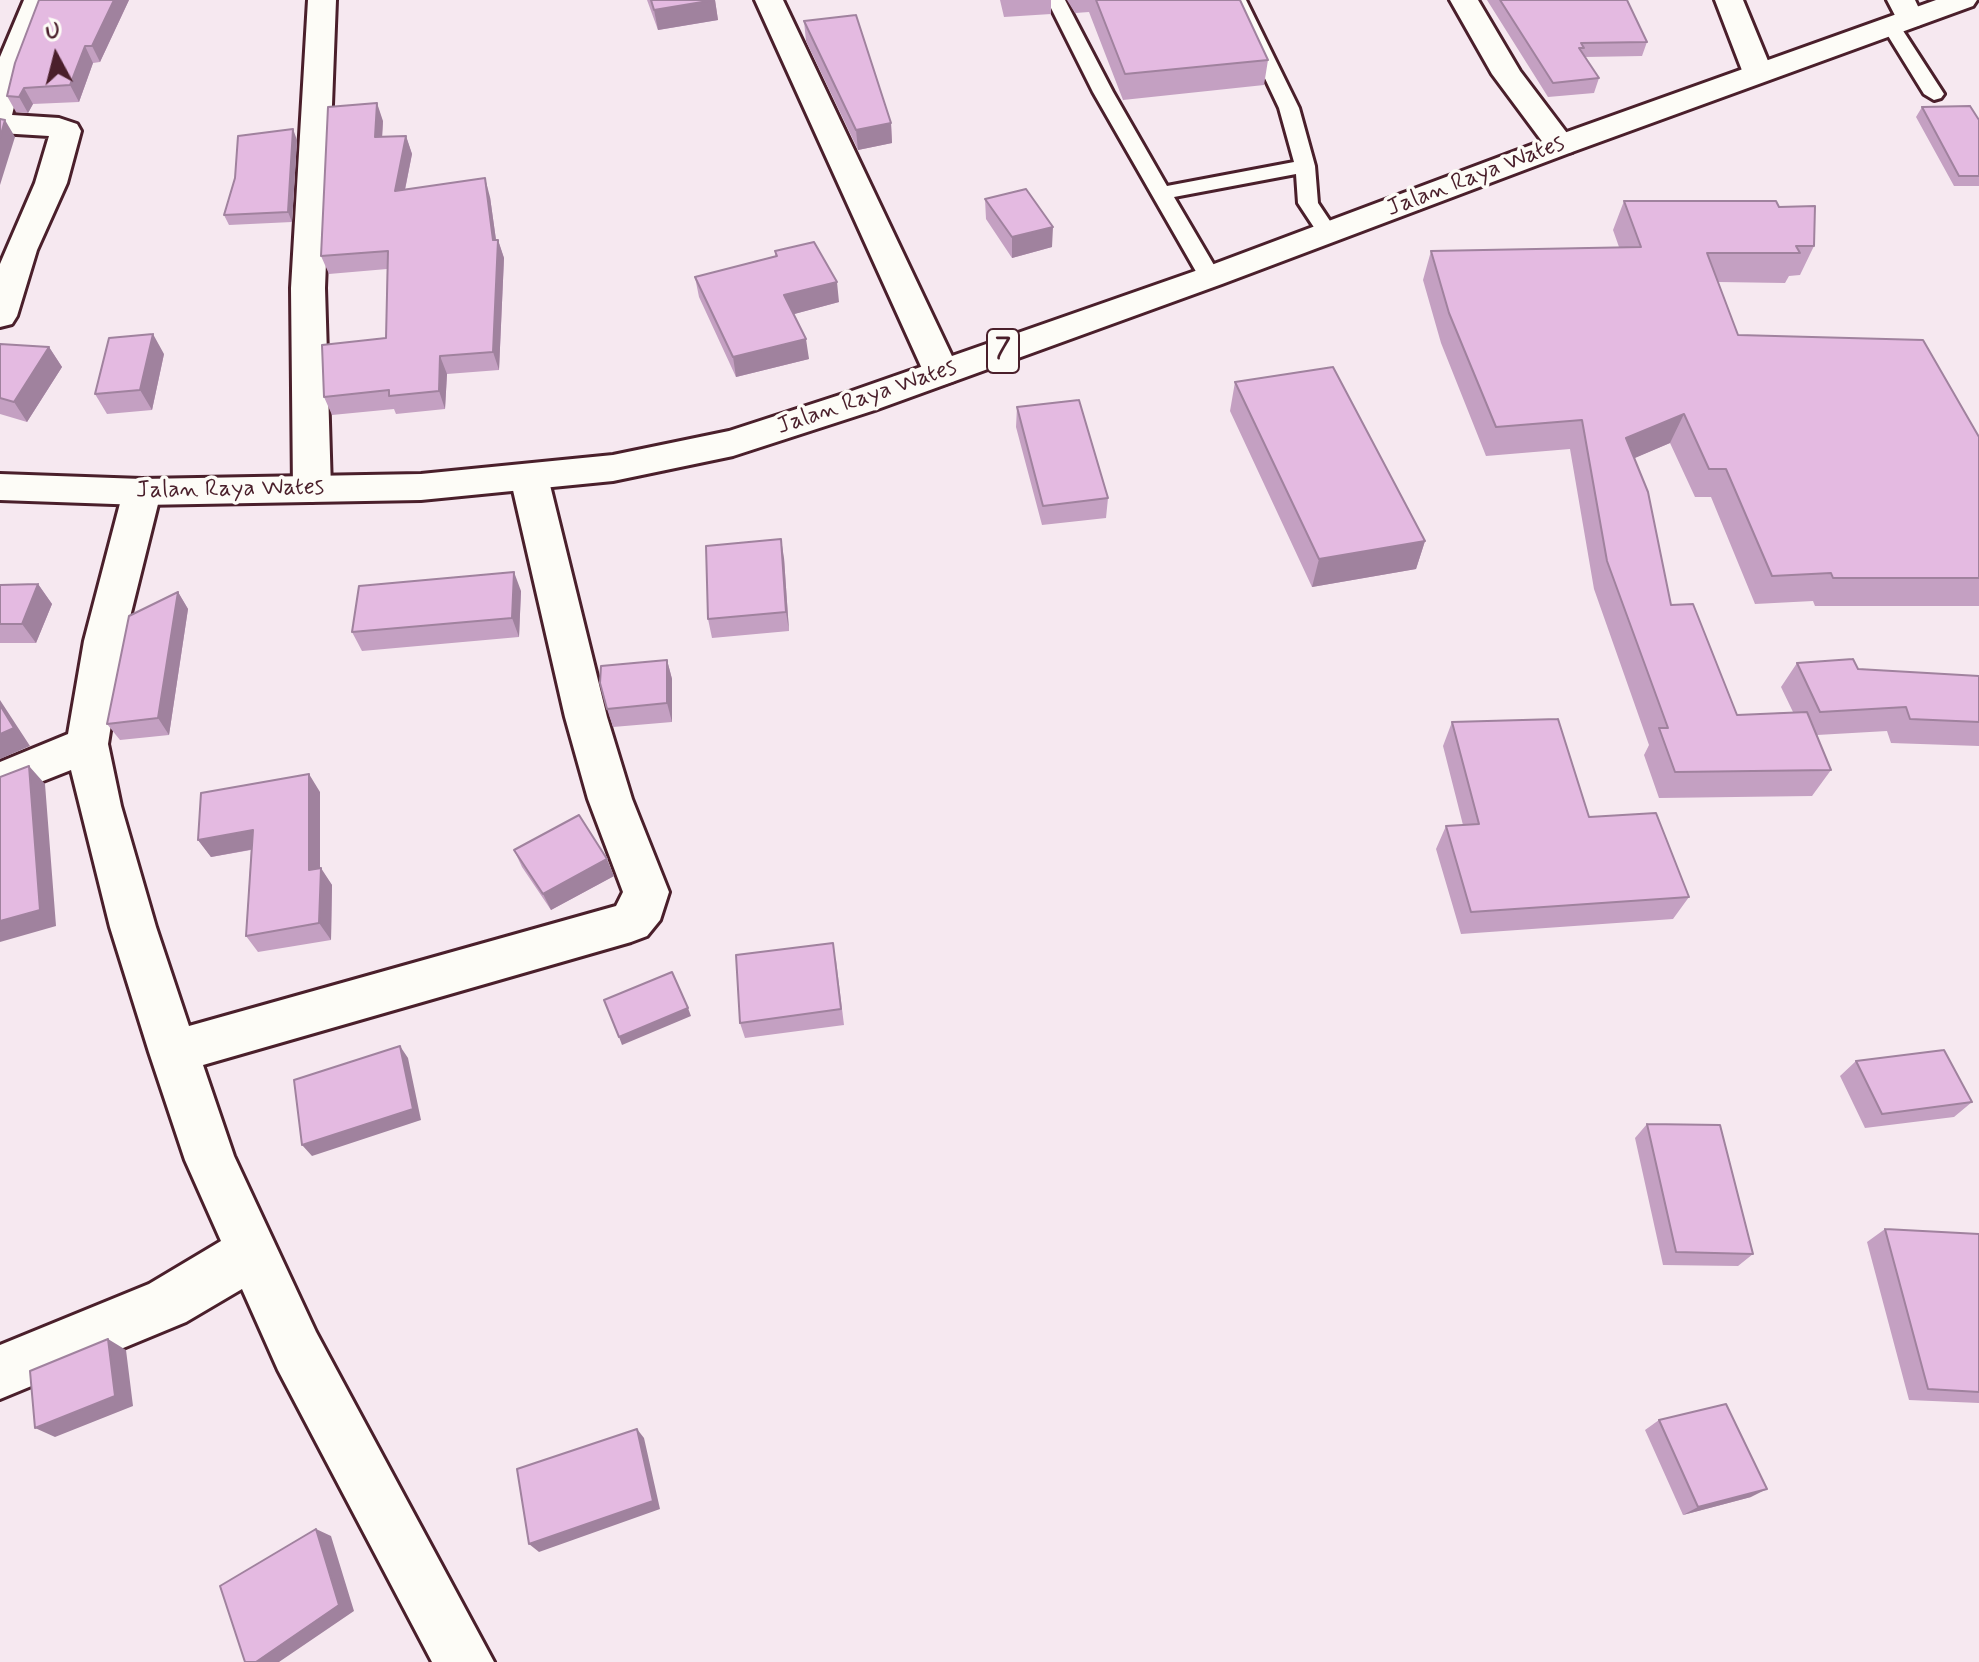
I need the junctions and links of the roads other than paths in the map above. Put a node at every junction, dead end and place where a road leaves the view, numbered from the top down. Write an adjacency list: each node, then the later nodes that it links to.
1 (38, 0): 12 (main road)
2 (322, 0): 23 (main road)
3 (769, 0): 20 (main road)
4 (1056, 0): 16 (lane)
5 (1237, 0): 15 (lane)
6 (1464, 0): 14 (main road)
7 (1729, 0): 10 (main road)
8 (1963, 0): 9 (main road, Jalan Raya Wates / 7)
9 (1901, 15): 10 (main road, Jalan Raya Wates / 7); 11 (lane)
10 (1758, 73): 14 (main road, Jalan Raya Wates / 7)
11 (1934, 94)
12 (0, 111)
13 (0, 124): 19 (main road)
14 (1561, 145): 17 (main road, Jalan Raya Wates / 7)
15 (1305, 166): 16 (lane); 17 (lane)
16 (1161, 193): 18 (lane)
17 (1328, 233): 18 (main road, Jalan Raya Wates / 7)
18 (1210, 277): 20 (main road, Jalan Raya Wates / 7)
19 (0, 316)
20 (942, 373): 21 (main road, Jalan Raya Wates / 7)
21 (529, 477): 23 (main road, Jalan Raya Wates / 7); 27 (main road)
22 (0, 487): 24 (main road, Jalan Raya Wates / 7)
23 (312, 489): 24 (main road, Jalan Raya Wates / 7)
24 (142, 492): 25 (main road)
25 (87, 744): 26 (main road); 27 (main road)
26 (0, 781)
27 (173, 1052): 28 (main road)
28 (252, 1250): 29 (main road); 30 (main road)
29 (0, 1372)
30 (464, 1662)

